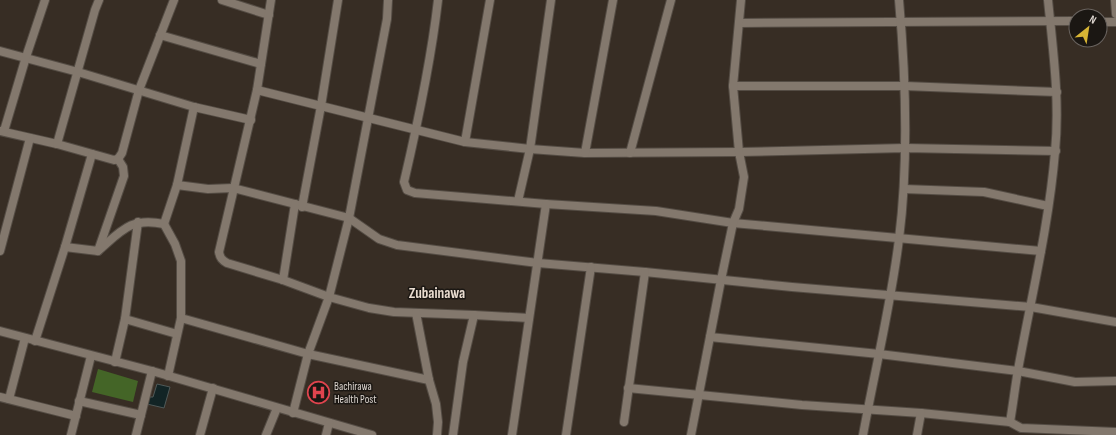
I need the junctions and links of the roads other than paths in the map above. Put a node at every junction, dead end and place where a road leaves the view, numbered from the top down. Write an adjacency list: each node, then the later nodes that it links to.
1 (45, 0): 25 (street)
2 (99, 0): 27 (street)
3 (174, 0): 23 (street)
4 (222, 0): 18 (street)
5 (271, 0): 18 (street)
6 (338, 0): 33 (street)
7 (388, 0): 35 (street)
8 (438, 0): 38 (street)
9 (490, 0): 40 (street)
10 (551, 0): 43 (street)
11 (613, 0): 47 (street)
12 (671, 0): 45 (street)
13 (741, 0): 22 (street)
14 (899, 0): 21 (street)
15 (1048, 0): 19 (street)
16 (1115, 0): 17 (street)
17 (1116, 14)
18 (269, 15): 26 (street)
19 (1050, 21): 20 (street); 21 (street); 32 (street)
20 (1068, 21)
21 (901, 22): 22 (street); 29 (street)
22 (739, 23): 28 (street)
23 (160, 36): 26 (street); 30 (street)
24 (0, 51): 25 (street)
25 (26, 57): 27 (street); 37 (street)
26 (261, 64): 31 (street)
27 (78, 72): 30 (street); 41 (street)
28 (733, 86): 29 (street); 46 (street)
29 (905, 86): 32 (street); 42 (street)
30 (139, 90): 34 (street); 49 (street)
31 (257, 90): 33 (street); 36 (street)
32 (1057, 92): 44 (street)
33 (321, 106): 35 (street); 55 (street)
34 (194, 107): 36 (street); 50 (street)
35 (368, 118): 38 (street); 57 (street)
36 (251, 120): 51 (street)
37 (2, 131): 39 (street)
38 (416, 131): 40 (street); 53 (street)
39 (30, 138): 41 (street); 62 (street)
40 (465, 142): 43 (street)
41 (57, 144): 48 (street)
42 (905, 148): 44 (street); 46 (street); 52 (street)
43 (530, 149): 47 (street); 53 (street)
44 (1056, 151): 56 (street)
45 (630, 152): 46 (street); 47 (street)
46 (739, 152): 59 (street)
47 (585, 153)
48 (92, 154): 49 (street); 63 (street)
49 (118, 159): 64 (street)
50 (177, 185): 51 (street); 60 (street)
51 (233, 188): 55 (street); 69 (street)
52 (904, 189): 56 (street); 61 (street)
53 (518, 201): 54 (street)
54 (546, 204): 59 (street); 66 (street)
55 (299, 205): 57 (street); 69 (street)
56 (1048, 206): 65 (street)
57 (349, 218): 66 (street); 72 (street)
58 (138, 222): 60 (street); 64 (street); 78 (street)
59 (734, 223): 61 (street); 70 (street)
60 (164, 224): 76 (street)
61 (900, 237): 65 (street); 71 (street)
62 (1, 247)
63 (65, 247): 64 (street); 84 (street)
64 (98, 251)
65 (1041, 251): 73 (street)
66 (538, 263): 67 (street); 77 (street)
67 (591, 267): 68 (street); 120 (street)
68 (645, 272): 70 (street); 95 (street)
69 (283, 280): 72 (street)
70 (721, 280): 71 (street); 82 (street)
71 (891, 296): 73 (street); 86 (street)
72 (329, 297): 74 (street); 85 (street)
73 (1031, 307): 79 (street); 90 (street)
74 (416, 313): 75 (street); 92 (street)
75 (474, 315): 77 (street); 118 (street)
76 (181, 318): 81 (street); 85 (street)
77 (529, 318): 119 (street)
78 (125, 319): 81 (street); 88 (street)
79 (1116, 322)
80 (0, 331): 83 (street)
81 (177, 334): 91 (street)
82 (710, 337): 86 (street); 96 (street)
83 (25, 338): 84 (street); 98 (street)
84 (35, 341): 87 (street)
85 (308, 354): 92 (street); 102 (street)
86 (879, 354): 90 (street); 101 (street)
87 (91, 356): 88 (street); 99 (street)
88 (115, 362): 89 (street)
89 (152, 371): 91 (street); 104 (street)
90 (1018, 371): 93 (street); 107 (street)
91 (168, 376): 94 (street)
92 (429, 380): 117 (street)
93 (1116, 381)
94 (213, 388): 100 (street); 113 (street)
95 (628, 388): 96 (street); 106 (street)
96 (699, 395): 101 (street); 121 (street)
97 (0, 397): 98 (street)
98 (9, 399): 105 (street)
99 (79, 401): 104 (street); 105 (street)
100 (277, 408): 102 (street); 114 (street)
101 (868, 409): 103 (street); 122 (street)
102 (293, 413): 108 (street)
103 (921, 413): 107 (street); 123 (street)
104 (141, 415): 112 (street)
105 (76, 416): 111 (street)
106 (624, 422)
107 (1010, 422): 109 (street)
108 (329, 423): 115 (street); 116 (street)
109 (1020, 432): 110 (street)
110 (1116, 432)
111 (71, 435)
112 (136, 435)
113 (200, 435)
114 (266, 435)
115 (326, 435)
116 (372, 435)
117 (437, 435)
118 (453, 435)
119 (512, 435)
120 (566, 435)
121 (691, 435)
122 (863, 435)
123 (917, 435)

